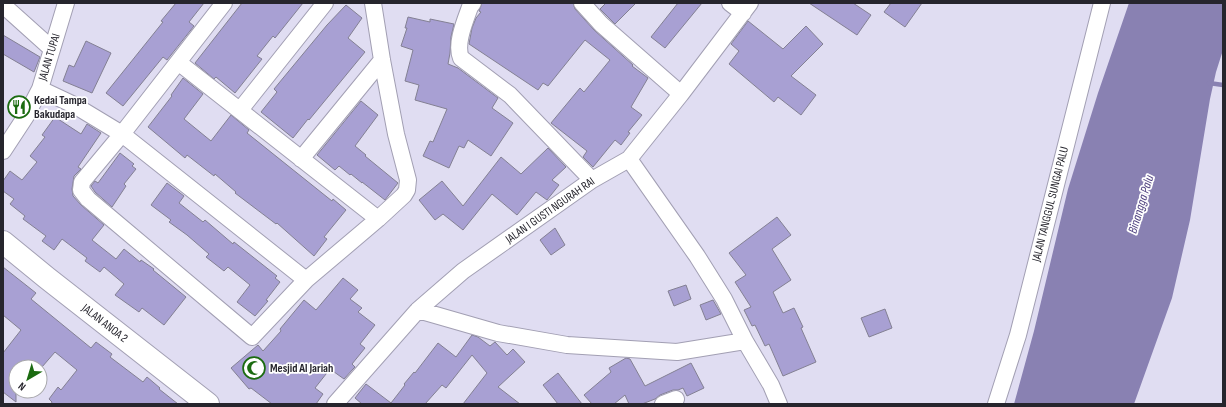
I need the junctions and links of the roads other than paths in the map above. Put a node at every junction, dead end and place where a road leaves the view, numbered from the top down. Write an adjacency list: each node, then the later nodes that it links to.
1 (66, 3): 11 (street, JALAN TUPAI)
2 (224, 3): 13 (street)
3 (325, 3): 16 (street)
4 (373, 3): 12 (street)
5 (473, 3): 21 (street)
6 (582, 3): 15 (street)
7 (730, 3): 10 (street)
8 (1102, 3): 30 (street, JALAN TANGGUL SUNGAI PALU)
9 (3, 5): 11 (street)
10 (746, 8): 15 (street, JALAN I GUSTI NGURAH RAI)
11 (52, 48): 14 (street, JALAN TUPAI)
12 (382, 60): 19 (street); 22 (street)
13 (178, 62): 16 (street); 17 (street)
14 (40, 89): 17 (street); 18 (street, JALAN TUPAI)
15 (681, 94): 20 (street, JALAN I GUSTI NGURAH RAI)
16 (240, 110): 19 (street)
17 (122, 134): 24 (street); 24 (street)
18 (3, 151)
19 (301, 159): 22 (street)
20 (628, 159): 21 (street, JALAN I GUSTI NGURAH RAI); 26 (street)
21 (592, 180): 25 (street, JALAN I GUSTI NGURAH RAI)
22 (378, 220): 24 (street)
23 (3, 242): 27 (street, JALAN ANOA 2)
24 (306, 280)
25 (418, 310): 26 (street); 28 (street, JALAN I GUSTI NGURAH RAI)
26 (745, 341): 29 (street)
27 (208, 404)
28 (335, 404)
29 (779, 404)
30 (996, 404)

